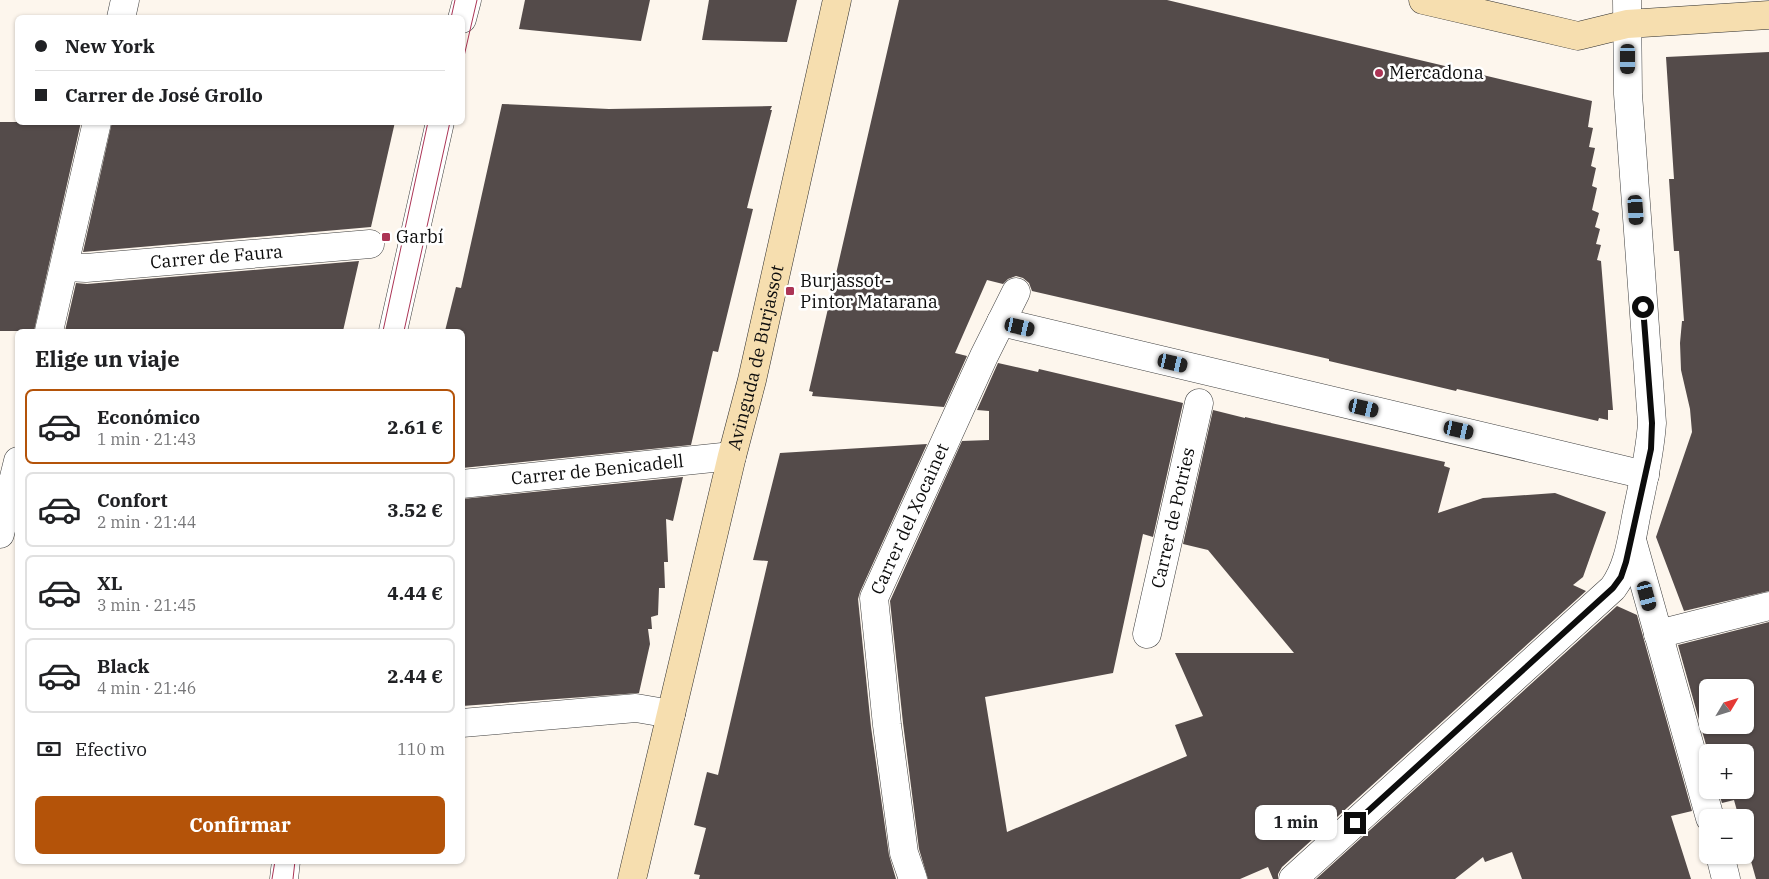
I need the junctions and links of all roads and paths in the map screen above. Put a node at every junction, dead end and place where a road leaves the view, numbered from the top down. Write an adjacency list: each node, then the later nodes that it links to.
1 (125, 0): 6 (street)
2 (467, 0): 7 (street)
3 (837, 0): 18 (main road, Avinguda de Burjassot)
4 (1423, 0): 5 (main road)
5 (1627, 12): 8 (main road); 20 (street)
6 (122, 15)
7 (463, 15)
8 (1769, 15)
9 (96, 125): 12 (street)
10 (439, 125): 16 (street)
11 (370, 244): 12 (street, Carrer de Faura)
12 (65, 266): 15 (street)
13 (1016, 292): 14 (street, Carrer del Xocainet)
14 (1001, 322): 20 (street); 35 (street, Carrer del Xocainet)
15 (49, 329)
16 (393, 329)
17 (1199, 403): 26 (street, Carrer de Potries)
18 (732, 456): 21 (street, Carrer de Benicadell); 28 (main road, Avinguda de Burjassot)
19 (15, 473): 23 (street)
20 (1645, 475): 24 (street)
21 (465, 484)
22 (15, 530): 23 (street)
23 (0, 533)
24 (1632, 538): 27 (street); 36 (street)
25 (1769, 606): 27 (street)
26 (1147, 634)
27 (1658, 634): 30 (street)
28 (671, 714): 29 (street); 34 (main road, Avinguda de Burjassot)
29 (465, 723)
30 (1707, 809)
31 (286, 864): 33 (street)
32 (1722, 864): 37 (street)
33 (284, 879)
34 (632, 879)
35 (913, 879)
36 (1293, 879)
37 (1726, 879)

